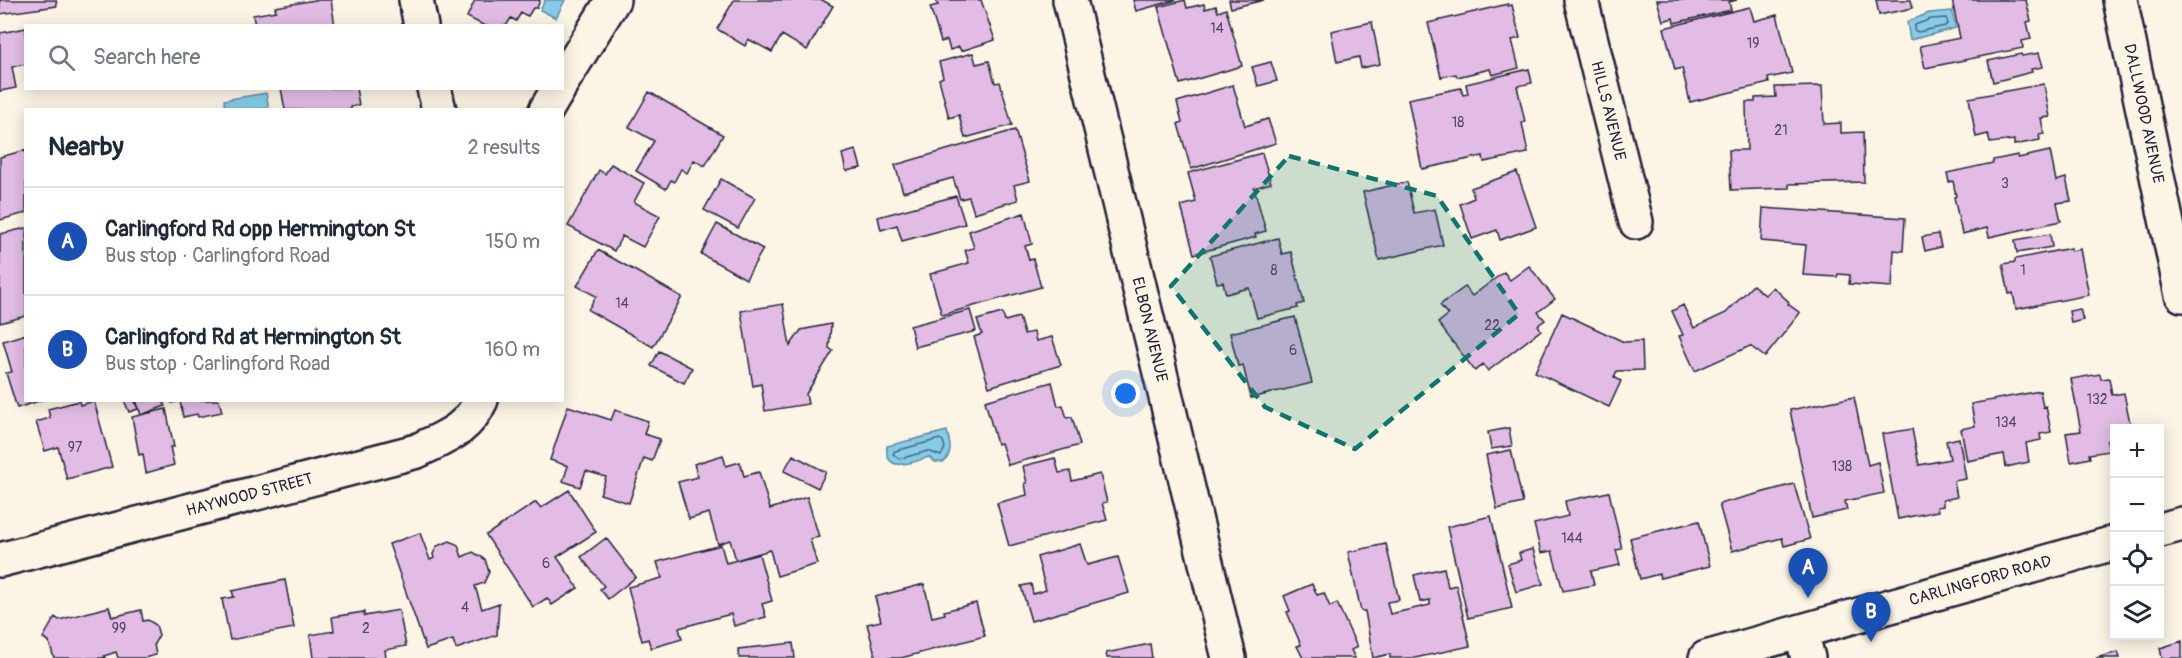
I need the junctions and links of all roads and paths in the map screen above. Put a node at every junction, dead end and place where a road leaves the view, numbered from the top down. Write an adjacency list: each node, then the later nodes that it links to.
1 (416, 0): 6 (street)
2 (613, 0): 7 (street)
3 (1070, 0): 20 (street, ELBON AVENUE)
4 (1581, 0): 12 (street, HILLS AVENUE)
5 (2120, 0): 13 (street, DALLWOOD AVENUE)
6 (421, 24)
7 (564, 79)
8 (434, 90): 10 (street)
9 (558, 90): 11 (street)
10 (439, 108)
11 (547, 108)
12 (1636, 222)
13 (2182, 295)
14 (481, 402): 18 (street, HAYWOOD STREET)
15 (2182, 524): 16 (street)
16 (2164, 529)
17 (2110, 545): 19 (street, CARLINGFORD ROAD)
18 (0, 560)
19 (1804, 645): 21 (street, CARLINGFORD ROAD)
20 (1229, 658)
21 (1706, 658)

